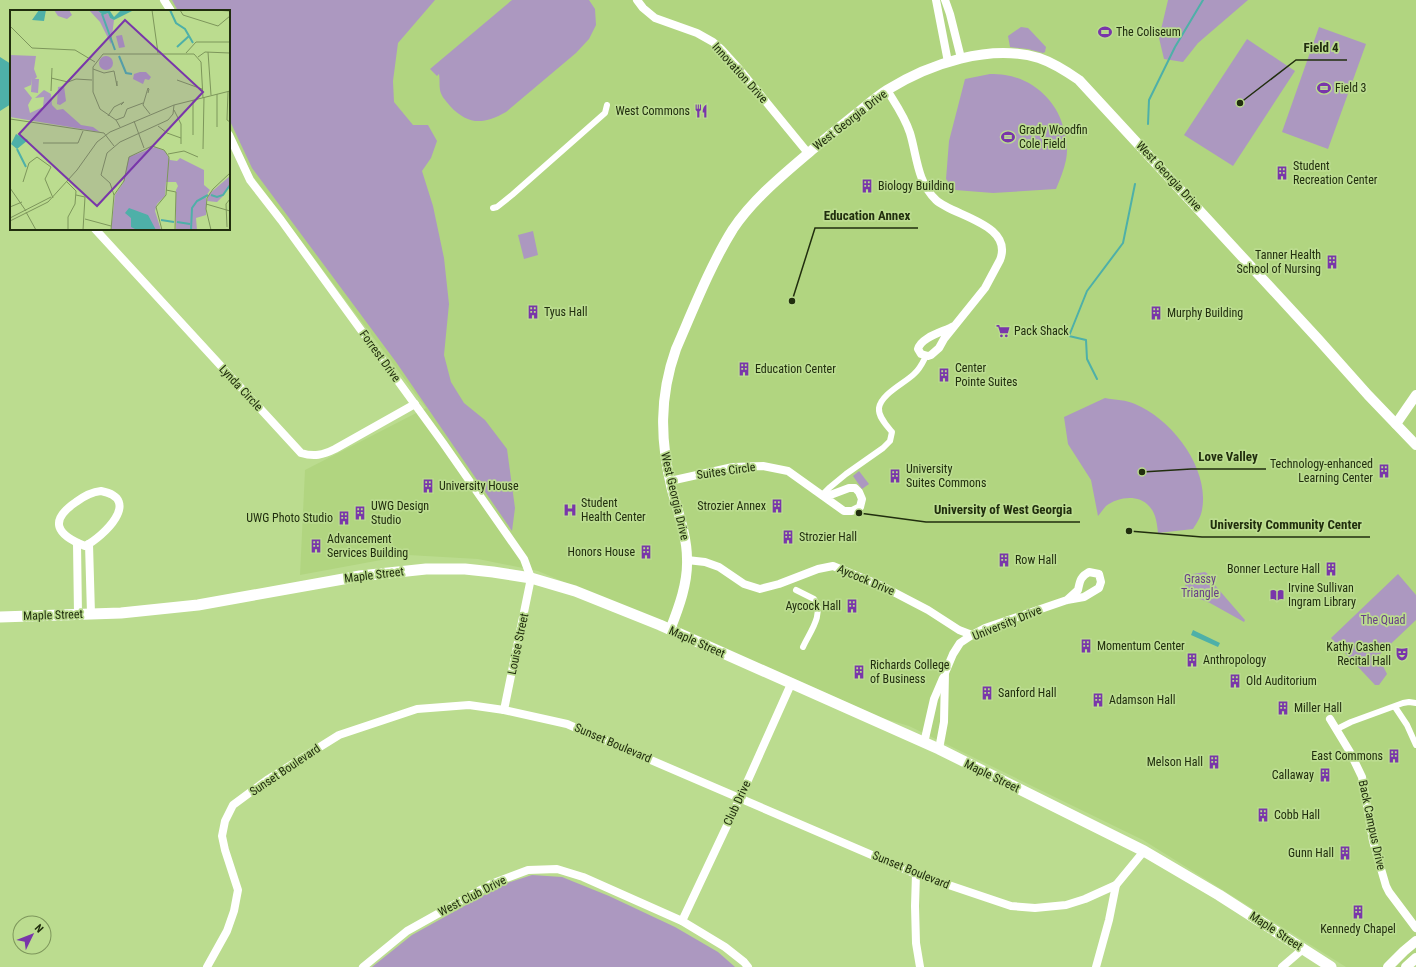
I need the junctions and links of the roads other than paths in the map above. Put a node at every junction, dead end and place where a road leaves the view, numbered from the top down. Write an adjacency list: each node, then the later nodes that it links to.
1 (164, 0): 5 (street)
2 (637, 0): 11 (street, Innovation Drive)
3 (936, 0): 7 (street)
4 (945, 0): 6 (street)
5 (169, 10)
6 (961, 58): 7 (street, West Georgia Drive); 18 (street, West Georgia Drive)
7 (948, 62): 8 (street, West Georgia Drive)
8 (887, 90): 11 (street, West Georgia Drive); 14 (street)
9 (607, 105): 12 (street)
10 (230, 137): 17 (street, Forrest Drive)
11 (808, 153): 20 (street, West Georgia Drive)
12 (493, 208)
13 (96, 230): 17 (street, Lynda Circle)
14 (954, 326): 15 (street); 15 (street)
15 (926, 356): 21 (street)
16 (1416, 395): 18 (street)
17 (415, 404): 25 (street, Forrest Drive)
18 (1396, 424): 19 (street, West Georgia Drive)
19 (1416, 446)
20 (670, 481): 21 (street, Suites Circle); 24 (street, West Georgia Drive)
21 (822, 495)
22 (77, 543): 23 (street); 23 (street); 28 (street)
23 (89, 544): 29 (street)
24 (688, 560): 31 (street, West Georgia Drive); 32 (street, Aycock Drive)
25 (532, 578): 29 (main road, Maple Street); 31 (main road, Maple Street); 38 (street, Louise Street)
26 (796, 590): 33 (street)
27 (1067, 600): 32 (street, University Drive)
28 (78, 614): 29 (main road, Maple Street); 30 (main road, Maple Street)
29 (90, 614)
30 (0, 617)
31 (670, 630): 35 (main road, Maple Street)
32 (972, 635): 34 (street, University Drive)
33 (803, 647)
34 (945, 673): 41 (street); 43 (street, University Drive)
35 (790, 684): 41 (main road, Maple Street); 44 (street, Club Drive)
36 (1416, 703): 37 (street)
37 (1395, 707): 40 (street); 42 (street)
38 (504, 710): 44 (street, Sunset Boulevard); 53 (street, Sunset Boulevard)
39 (1330, 719): 40 (street, Back Campus Drive)
40 (1337, 729): 49 (street, Back Campus Drive)
41 (924, 743): 43 (main road, Maple Street)
42 (1416, 745)
43 (939, 749): 45 (main road, Maple Street)
44 (740, 798): 46 (street, Sunset Boulevard); 48 (street, Club Drive)
45 (1144, 851): 47 (street, Sunset Boulevard); 51 (main road, Maple Street)
46 (916, 874): 47 (street, Sunset Boulevard); 56 (street)
47 (1116, 885): 57 (street)
48 (682, 921): 54 (street, West Club Drive); 55 (street, West Club Drive)
49 (1416, 928)
50 (1416, 941): 60 (street)
51 (1303, 948): 58 (street); 59 (main road, Maple Street)
52 (1416, 958): 61 (street)
53 (207, 967)
54 (364, 967)
55 (748, 967)
56 (920, 967)
57 (1096, 967)
58 (1282, 967)
59 (1331, 967)
60 (1388, 967)
61 (1406, 967)

